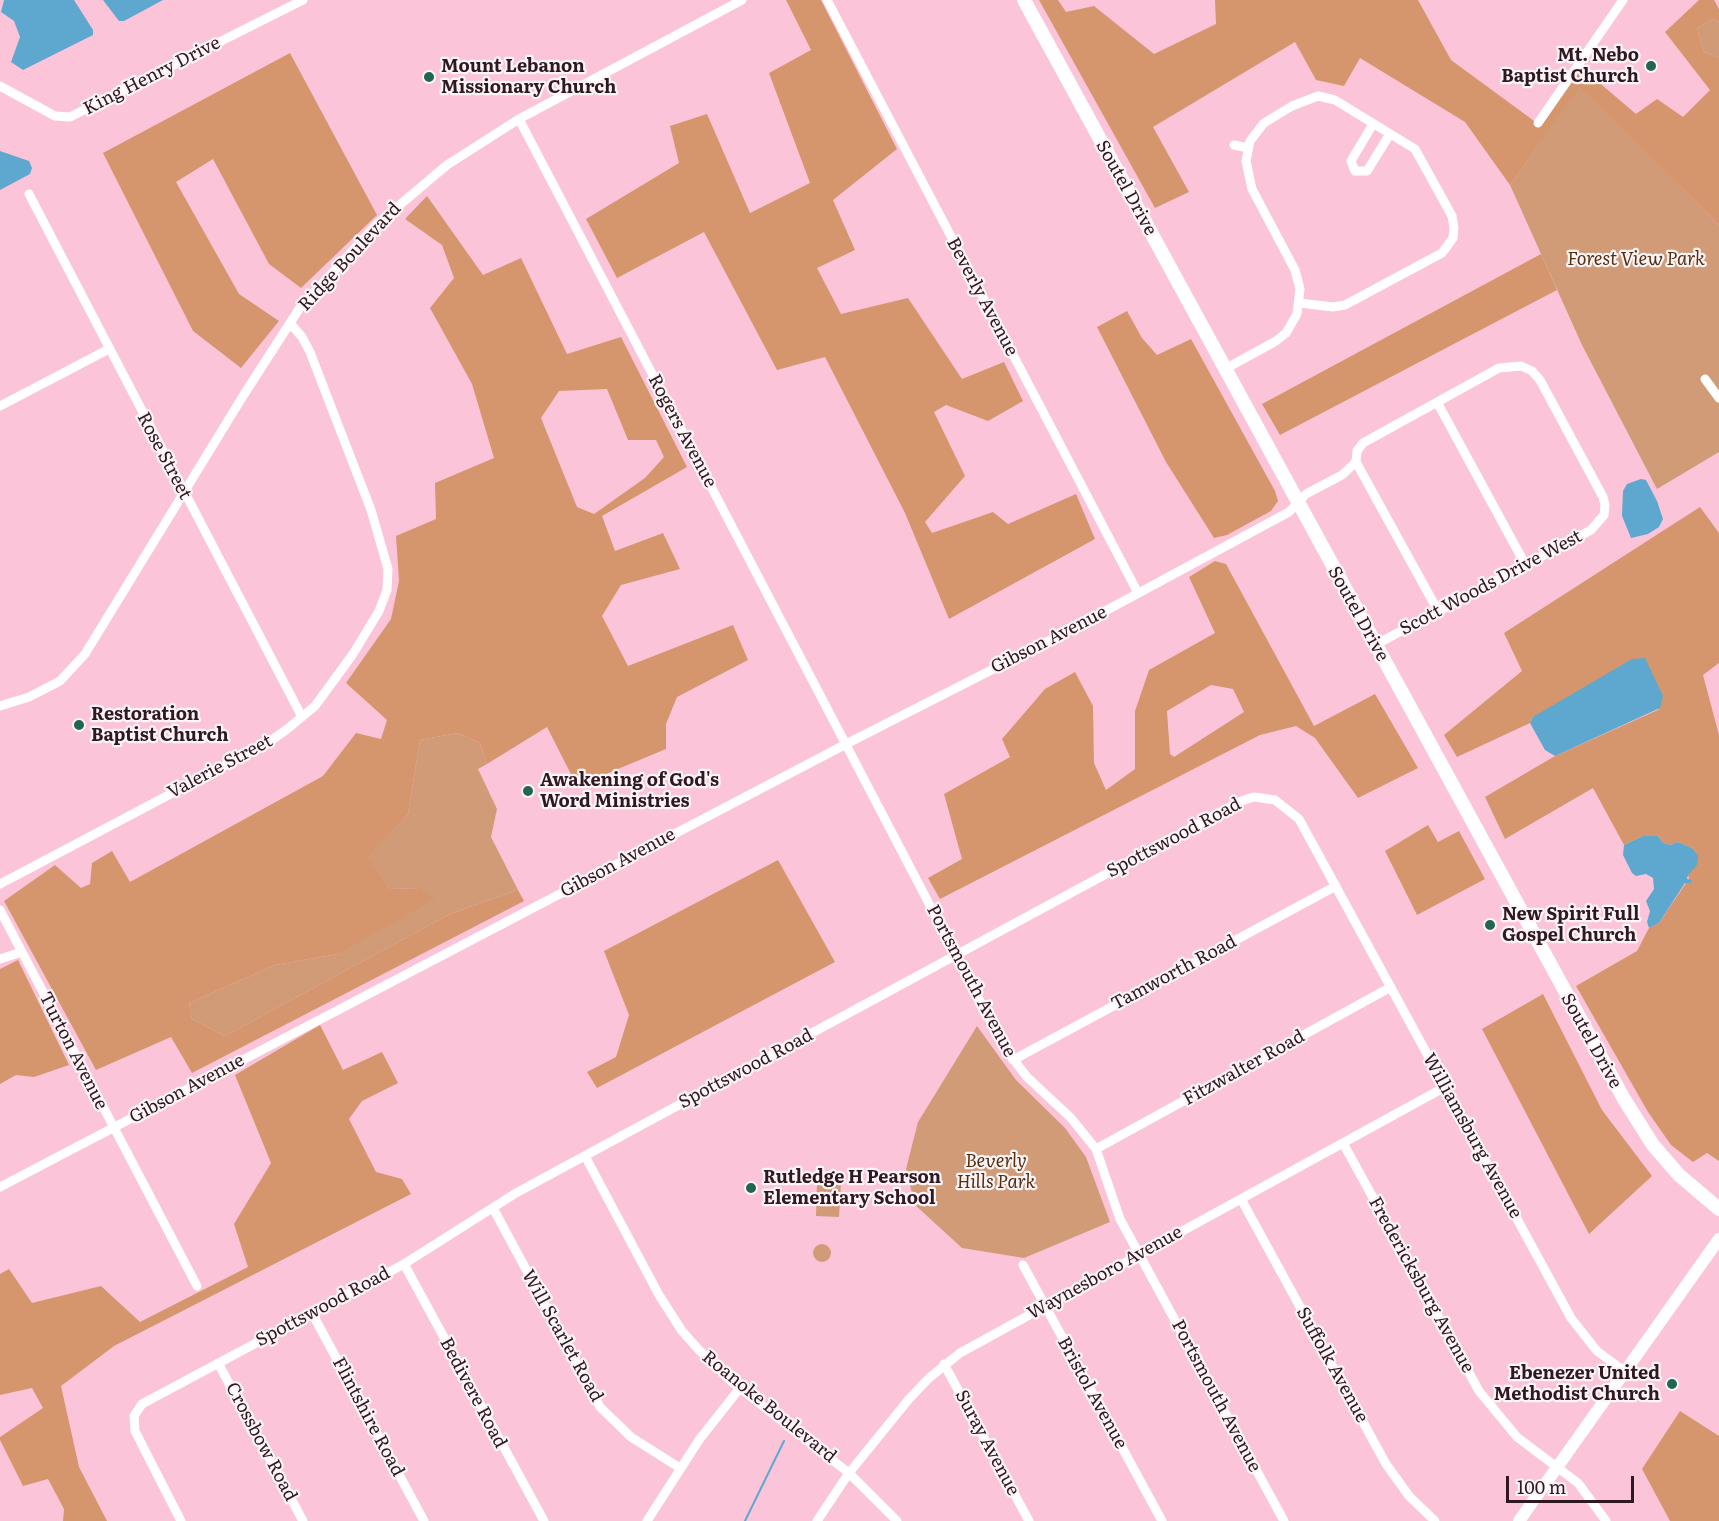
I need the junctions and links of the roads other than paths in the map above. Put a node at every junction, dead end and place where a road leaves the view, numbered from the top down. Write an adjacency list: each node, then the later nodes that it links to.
1 (303, 0): 6 (street, King Henry Drive)
2 (742, 0): 7 (street, Ridge Boulevard)
3 (827, 0): 26 (street, Beverly Avenue)
4 (1024, 0): 17 (main road, Soutel Drive)
5 (1623, 0): 8 (street)
6 (0, 86)
7 (519, 118): 15 (street, Ridge Boulevard); 31 (street, Rogers Avenue)
8 (1538, 123)
9 (1373, 124): 10 (street); 10 (street); 12 (street)
10 (1390, 134): 14 (street)
11 (1234, 145): 12 (street)
12 (1248, 148): 14 (street)
13 (29, 194): 16 (street, Rose Street)
14 (1300, 303): 17 (street)
15 (290, 323): 23 (street, Ridge Boulevard); 30 (street, Valerie Street)
16 (109, 349): 21 (street); 23 (street, Rose Street)
17 (1225, 369): 24 (main road, Soutel Drive)
18 (1705, 379): 19 (street)
19 (1719, 398)
20 (1437, 402): 22 (street); 25 (street); 25 (street, Scott Woods Drive West)
21 (0, 406)
22 (1356, 462): 24 (street, Gibson Avenue); 27 (street)
23 (184, 493): 29 (street, Ridge Boulevard); 30 (street, Rose Street)
24 (1297, 503): 26 (street, Gibson Avenue); 28 (main road, Soutel Drive)
25 (1525, 564): 27 (street, Scott Woods Drive West)
26 (1138, 593): 31 (street, Gibson Avenue)
27 (1438, 610): 28 (street, Scott Woods Drive West)
28 (1375, 645): 48 (main road, Soutel Drive)
29 (0, 706)
30 (302, 717): 32 (street, Valerie Street)
31 (846, 744): 36 (street, Portsmouth Avenue); 41 (street, Gibson Avenue)
32 (0, 884)
33 (1335, 886): 36 (street, Spottswood Road); 38 (street, Williamsburg Avenue); 39 (street, Tamworth Road)
34 (0, 910): 35 (street, Turton Avenue)
35 (22, 952): 37 (street); 41 (street, Turton Avenue)
36 (956, 955): 39 (street, Portsmouth Avenue); 44 (street, Spottswood Road)
37 (0, 959)
38 (1391, 987): 40 (street, Williamsburg Avenue); 43 (street, Fitzwalter Road)
39 (1013, 1060): 43 (street, Portsmouth Avenue)
40 (1445, 1087): 42 (street, Waynesboro Avenue); 58 (street, Williamsburg Avenue)
41 (113, 1127): 45 (street, Gibson Avenue); 53 (street, Turton Avenue)
42 (1343, 1143): 46 (street, Waynesboro Avenue); 60 (street, Fredericksburg Avenue)
43 (1096, 1149): 50 (street, Portsmouth Avenue)
44 (585, 1156): 47 (street, Spottswood Road); 59 (street, Roanoke Boulevard)
45 (0, 1187)
46 (1241, 1199): 50 (street, Waynesboro Avenue); 73 (street, Suffolk Avenue)
47 (492, 1208): 51 (street, Spottswood Road); 61 (street, Will Scarlet Road)
48 (1719, 1209)
49 (1719, 1239): 58 (street)
50 (1139, 1254): 54 (street, Waynesboro Avenue); 72 (street, Portsmouth Avenue)
51 (404, 1264): 55 (street, Spottswood Road); 66 (street, Bedivere Road)
52 (1023, 1265): 54 (street, Bristol Avenue)
53 (197, 1286)
54 (1044, 1306): 57 (street, Waynesboro Avenue); 71 (street, Bristol Avenue)
55 (312, 1313): 56 (street, Spottswood Road); 65 (street, Flintshire Road)
56 (218, 1363): 63 (street, Spottswood Road); 64 (street, Crossbow Road)
57 (944, 1364): 62 (street, Waynesboro Avenue); 70 (street, Suray Avenue)
58 (1624, 1371): 60 (street)
59 (741, 1388): 61 (street); 62 (street, Roanoke Boulevard)
60 (1558, 1466): 74 (street); 75 (street, Fredericksburg Avenue)
61 (680, 1468): 67 (street)
62 (849, 1473): 68 (street, Waynesboro Avenue); 69 (street, Roanoke Boulevard)
63 (181, 1521)
64 (303, 1521)
65 (424, 1521)
66 (544, 1521)
67 (647, 1521)
68 (817, 1521)
69 (897, 1521)
70 (1029, 1521)
71 (1162, 1521)
72 (1284, 1521)
73 (1436, 1521)
74 (1519, 1521)
75 (1606, 1521)

